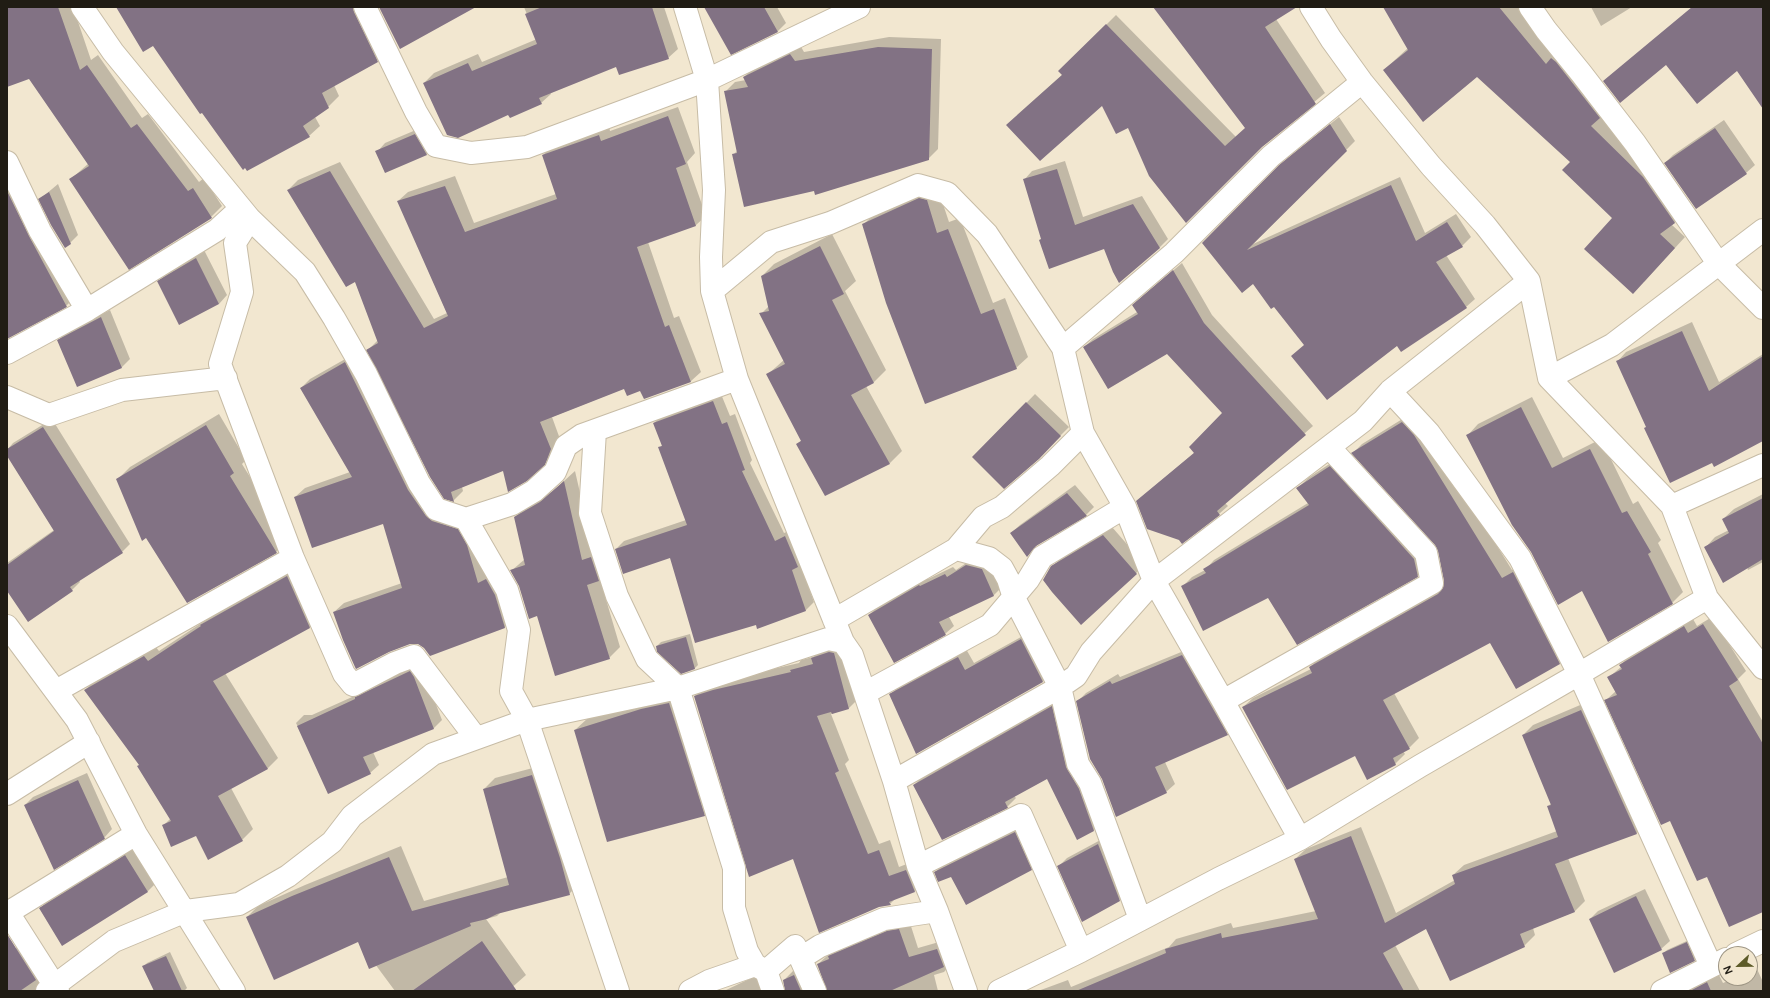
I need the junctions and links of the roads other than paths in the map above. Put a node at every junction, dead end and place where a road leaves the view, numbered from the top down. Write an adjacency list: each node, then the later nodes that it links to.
1 (82, 7): 10 (street)
2 (365, 7): 7 (street)
3 (685, 7): 7 (street)
4 (860, 7): 7 (street)
5 (1311, 7): 8 (street)
6 (1530, 7): 12 (street)
7 (707, 80): 14 (street)
8 (1362, 82): 13 (street); 17 (street)
9 (7, 162): 16 (street)
10 (245, 213): 16 (street); 19 (street); 30 (street)
11 (1763, 230): 12 (street)
12 (1718, 263): 15 (street); 20 (street)
13 (1529, 281): 20 (street); 22 (street)
14 (712, 291): 17 (street); 21 (street)
15 (1763, 308)
16 (87, 310): 18 (street)
17 (1063, 348): 25 (street)
18 (7, 353)
19 (226, 378): 23 (street); 32 (street)
20 (1549, 378): 28 (street)
21 (737, 379): 24 (street); 36 (street)
22 (1390, 391): 26 (street); 40 (street)
23 (7, 397)
24 (595, 431): 30 (street); 42 (street)
25 (1083, 433): 29 (street); 31 (street)
26 (1329, 447): 33 (street); 45 (street)
27 (1763, 465): 28 (street)
28 (1672, 506): 35 (street)
29 (1125, 507): 33 (street); 34 (street)
30 (466, 519): 46 (street)
31 (956, 549): 34 (street); 36 (street)
32 (293, 558): 43 (street); 47 (street)
33 (1154, 581): 41 (street); 45 (street)
34 (1014, 598): 41 (street); 44 (street)
35 (1706, 598): 39 (street); 40 (street)
36 (834, 620): 38 (street)
37 (7, 626): 43 (street)
38 (843, 642): 42 (street); 44 (street)
39 (1763, 668)
40 (1578, 674): 52 (street); 62 (street)
41 (1060, 687): 49 (street); 57 (street)
42 (678, 688): 46 (street); 63 (street)
43 (56, 691): 48 (street)
44 (865, 693): 49 (street)
45 (1223, 700): 52 (street)
46 (527, 720): 47 (street); 66 (street)
47 (476, 738): 56 (street)
48 (89, 742): 50 (street); 51 (street)
49 (894, 780): 53 (street)
50 (7, 794)
51 (136, 834): 55 (street); 56 (street)
52 (1300, 839): 57 (street)
53 (918, 866): 54 (street); 60 (street)
54 (938, 910): 61 (street); 69 (street)
55 (8, 911): 64 (street)
56 (186, 911): 64 (street); 65 (street)
57 (1140, 919): 60 (street)
58 (1763, 941): 59 (street)
59 (1753, 946)
60 (1081, 951): 70 (street)
61 (801, 958): 63 (street); 68 (street)
62 (1718, 962): 71 (street)
63 (765, 976): 67 (street)
64 (54, 989)
65 (234, 991)
66 (618, 991)
67 (690, 991)
68 (815, 991)
69 (966, 991)
70 (999, 991)
71 (1662, 991)

